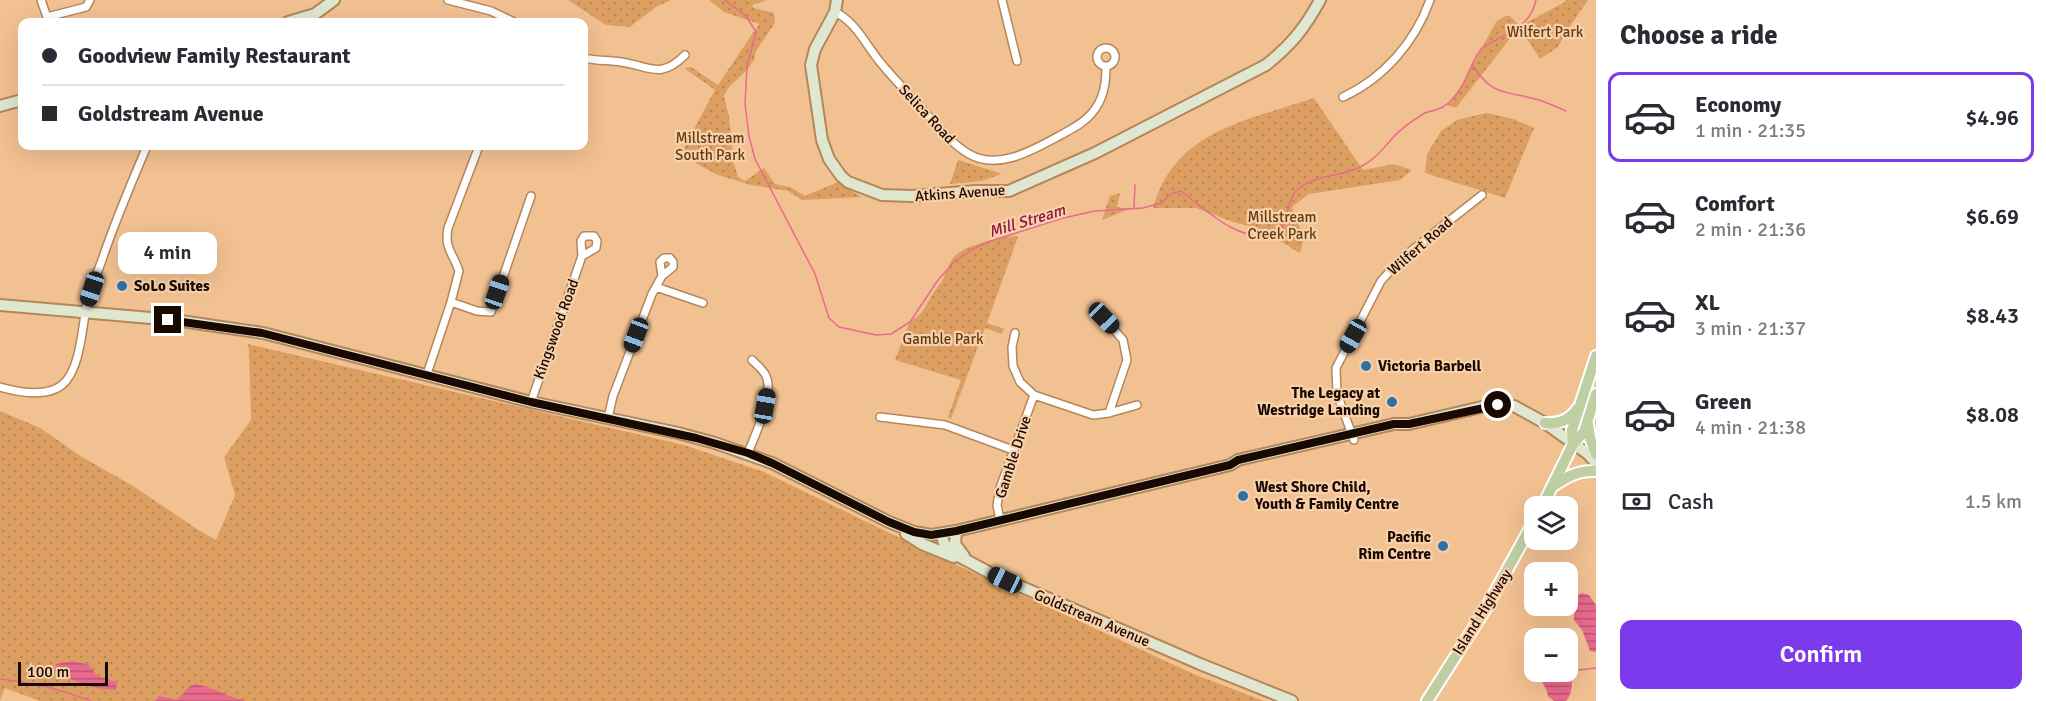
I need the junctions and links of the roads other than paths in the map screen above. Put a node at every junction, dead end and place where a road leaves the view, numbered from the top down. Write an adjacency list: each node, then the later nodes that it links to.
1 (41, 0): 8 (street)
2 (334, 0): 10 (main road)
3 (448, 0): 11 (street)
4 (837, 0): 9 (main road, Atkins Avenue)
5 (1002, 0): 14 (street)
6 (1320, 0): 9 (main road, Atkins Avenue)
7 (1430, 0): 16 (street)
8 (88, 4)
9 (835, 12): 15 (street, Selica Road)
10 (302, 18)
11 (506, 18)
12 (685, 55): 13 (street)
13 (588, 58)
14 (1017, 61)
15 (1106, 66)
16 (1343, 97)
17 (18, 101): 18 (main road)
18 (0, 106)
19 (145, 150): 29 (street)
20 (478, 150): 26 (street)
21 (1482, 195): 46 (street, Wilfert Road)
22 (531, 196): 26 (street)
23 (582, 256): 39 (street, Kingswood Road)
24 (662, 276): 25 (street)
25 (656, 287): 27 (street); 43 (street)
26 (451, 302): 34 (street)
27 (703, 303)
28 (0, 305): 29 (main road)
29 (86, 312): 34 (main road); 35 (street)
30 (1104, 318): 41 (street)
31 (1015, 333): 37 (street)
32 (1596, 356): 38 (main road)
33 (752, 360): 49 (street)
34 (427, 374): 39 (main road)
35 (0, 387)
36 (1596, 394): 44 (main road)
37 (1034, 395): 41 (street); 48 (street, Gamble Drive)
38 (1582, 401): 45 (main road); 47 (main road)
39 (531, 402): 43 (main road)
40 (1137, 405): 41 (street)
41 (1109, 413)
42 (880, 417): 48 (street)
43 (608, 418): 49 (main road)
44 (1588, 418): 47 (main road); 50 (main road)
45 (1545, 423): 46 (main road); 47 (main road)
46 (1353, 437): 55 (main road)
47 (1573, 444): 51 (main road); 53 (main road)
48 (1013, 450): 55 (street, Gamble Drive)
49 (748, 453): 56 (main road)
50 (1596, 454)
51 (1596, 463)
52 (1596, 471): 53 (main road)
53 (1552, 486): 54 (main road)
54 (1547, 496)
55 (1000, 520): 57 (main road)
56 (889, 522): 58 (main road); 60 (main road)
57 (956, 531): 58 (main road); 60 (main road)
58 (941, 534): 60 (main road, Goldstream Avenue)
59 (1524, 539): 62 (main road, Island Highway)
60 (971, 563): 61 (main road, Goldstream Avenue)
61 (1292, 701)
62 (1427, 701)

